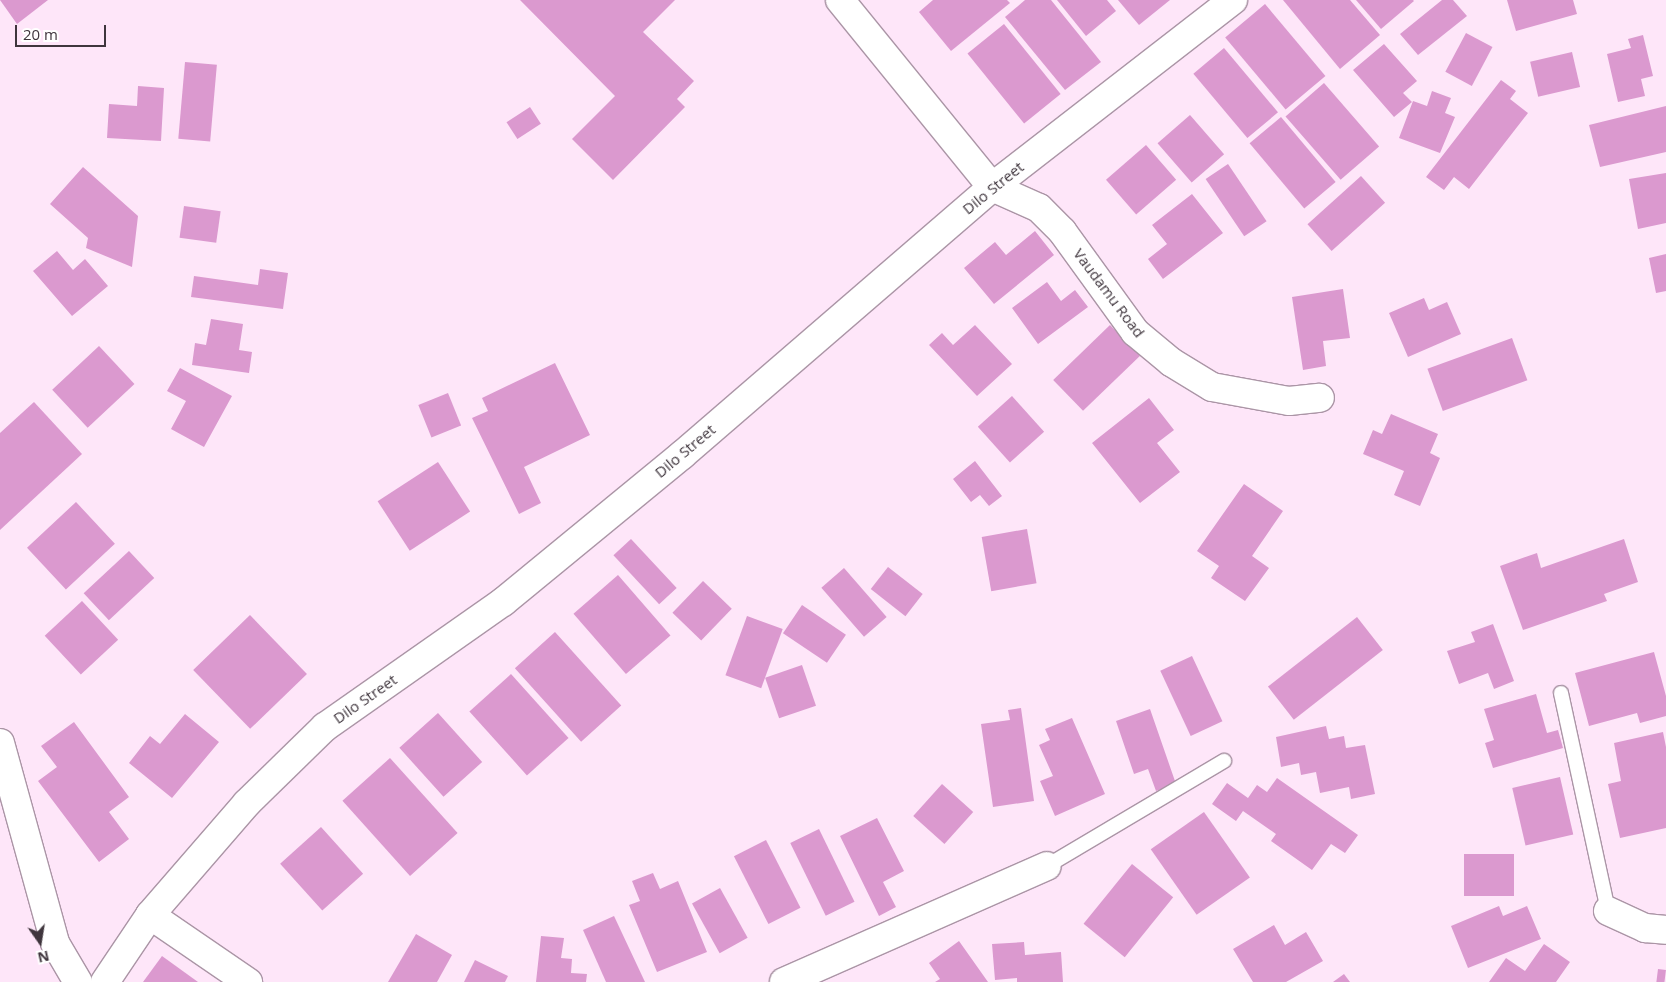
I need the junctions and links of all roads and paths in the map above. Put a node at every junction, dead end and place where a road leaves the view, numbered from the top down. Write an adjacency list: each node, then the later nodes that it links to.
1 (840, 0): 3 (street)
2 (1234, 0): 3 (street, Dilo Street)
3 (992, 187): 4 (street, Vaudamu Road); 10 (street, Dilo Street)
4 (1320, 398)
5 (1561, 693): 9 (lane)
6 (0, 743): 12 (street)
7 (1224, 761): 8 (lane)
8 (1047, 866): 15 (street)
9 (1608, 911): 11 (street)
10 (150, 915): 13 (street, Dilo Street); 14 (street)
11 (1666, 930)
12 (78, 982)
13 (105, 982)
14 (248, 982)
15 (784, 982)

